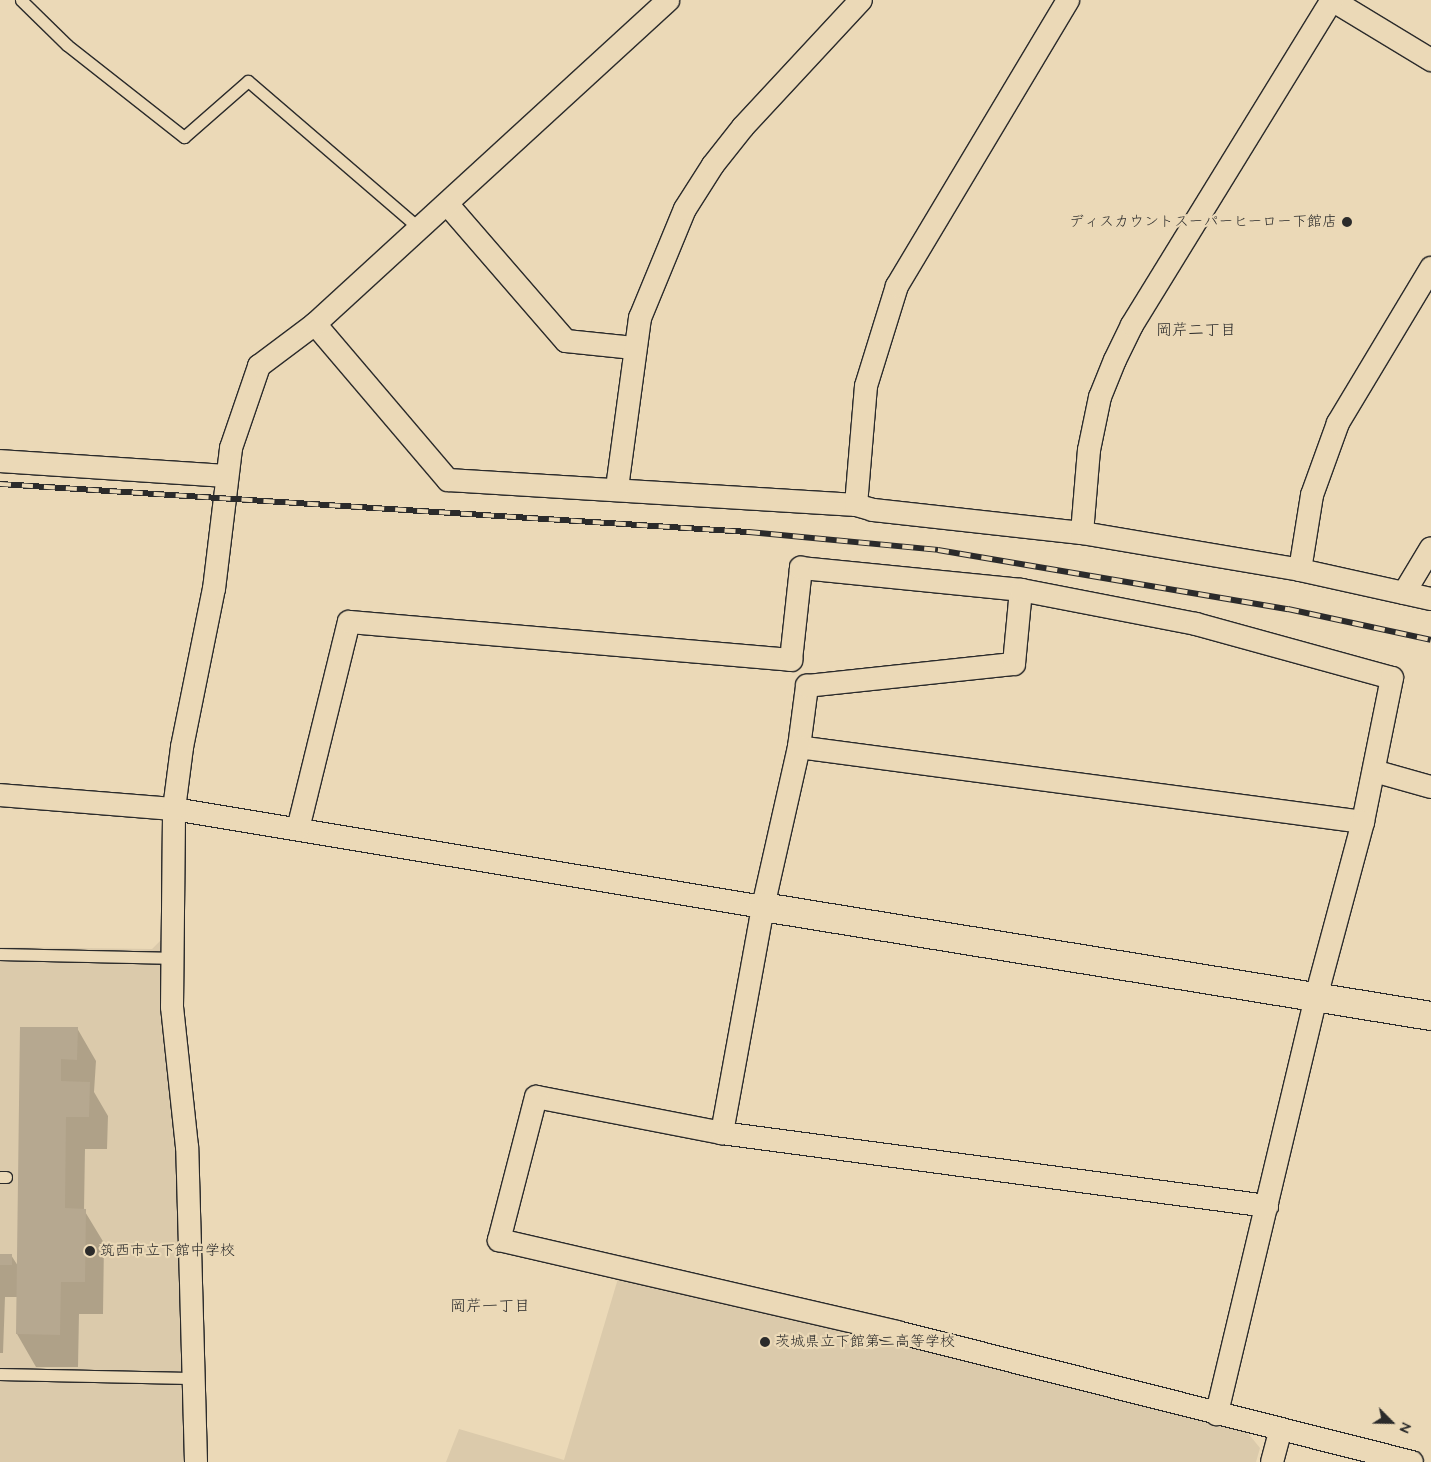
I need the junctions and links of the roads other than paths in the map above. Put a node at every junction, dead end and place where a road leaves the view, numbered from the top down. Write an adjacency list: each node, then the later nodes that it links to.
1 (20, 0): 8 (lane)
2 (668, 0): 7 (street)
3 (861, 0): 11 (street)
4 (1068, 0): 15 (street)
5 (1332, 0): 6 (street); 16 (street)
6 (1431, 60)
7 (448, 204): 8 (street); 11 (street)
8 (421, 230): 10 (street)
9 (1431, 268): 18 (street)
10 (315, 324): 13 (street); 14 (street)
11 (634, 348): 14 (street)
12 (0, 460): 13 (street)
13 (227, 476): 28 (street)
14 (618, 488): 15 (street)
15 (856, 505): 16 (street)
16 (1082, 533): 18 (street)
17 (1431, 548): 20 (street)
18 (1300, 570): 20 (street)
19 (1021, 590): 22 (street); 23 (street); 25 (street)
20 (1404, 593): 21 (street)
21 (1431, 599)
22 (791, 660): 23 (street); 30 (street)
23 (807, 686): 24 (street)
24 (799, 748): 29 (street); 31 (street)
25 (1374, 771): 26 (street); 29 (street)
26 (1431, 787)
27 (0, 795): 28 (street)
28 (174, 809): 30 (street); 33 (street)
29 (1363, 822): 34 (street)
30 (298, 828): 31 (street)
31 (763, 908): 34 (street); 36 (street)
32 (0, 954): 33 (lane)
33 (172, 958): 39 (street)
34 (1316, 997): 35 (street); 37 (street)
35 (1431, 1016)
36 (722, 1133): 37 (street); 40 (street)
37 (1267, 1206): 40 (street)
38 (0, 1374): 39 (lane)
39 (196, 1378): 42 (street)
40 (1217, 1414): 41 (street)
41 (1281, 1429): 43 (street); 44 (street)
42 (196, 1462)
43 (1272, 1462)
44 (1412, 1462)

